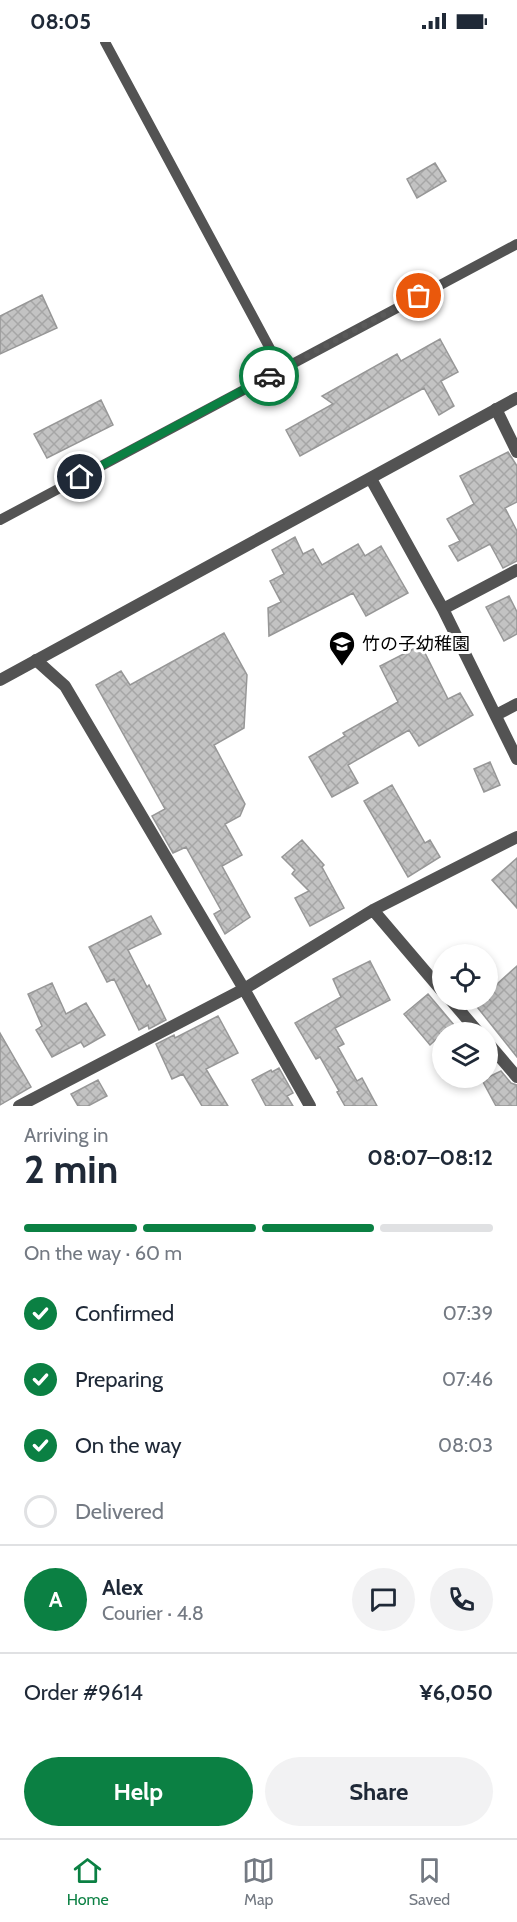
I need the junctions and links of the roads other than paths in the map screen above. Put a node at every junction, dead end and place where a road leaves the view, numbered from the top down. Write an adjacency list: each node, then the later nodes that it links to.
1 (105, 42): 3 (lane)
2 (517, 244): 3 (lane)
3 (281, 369): 8 (lane)
4 (517, 398): 5 (street)
5 (496, 409): 6 (street); 7 (street)
6 (517, 452)
7 (371, 479): 10 (street); 11 (street)
8 (0, 520)
9 (517, 570): 10 (street)
10 (442, 609): 14 (street)
11 (36, 660): 12 (street); 19 (street)
12 (0, 680)
13 (517, 704): 14 (street)
14 (496, 715): 15 (street)
15 (517, 759)
16 (517, 837): 17 (street)
17 (373, 910): 18 (street); 19 (street)
18 (432, 979)
19 (244, 989): 24 (street); 25 (street)
20 (459, 1010): 21 (street)
21 (470, 1022)
22 (498, 1055): 23 (street)
23 (517, 1077)
24 (19, 1106)
25 (310, 1106)

